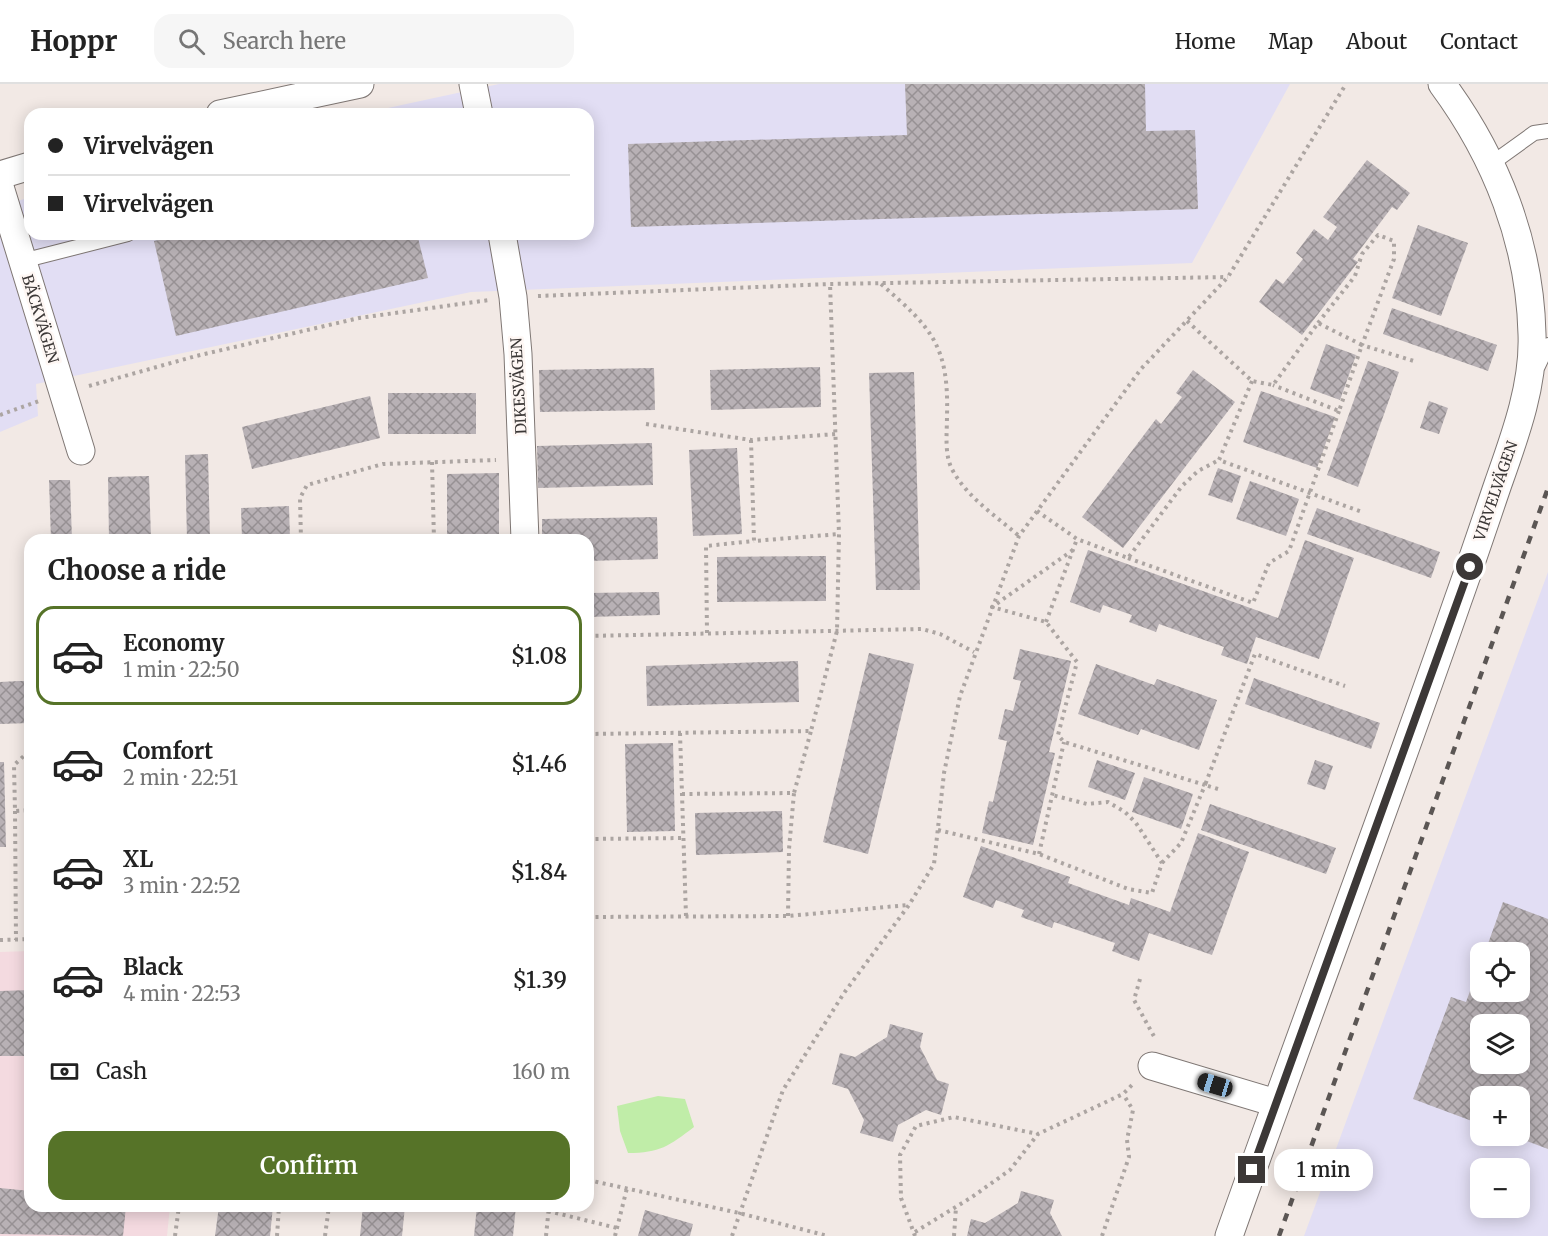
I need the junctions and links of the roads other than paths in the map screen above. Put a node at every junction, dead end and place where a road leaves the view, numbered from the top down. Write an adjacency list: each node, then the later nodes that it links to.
1 (360, 84): 4 (street)
2 (473, 84): 5 (street)
3 (1442, 84): 7 (street, VIRVELVÄGEN)
4 (248, 108)
5 (478, 108)
6 (1548, 131): 7 (lane)
7 (1491, 164): 15 (street, VIRVELVÄGEN)
8 (24, 168): 9 (street)
9 (0, 175)
10 (0, 187): 13 (street, BÄCKVÄGEN)
11 (104, 240): 13 (lane)
12 (503, 240): 17 (street, DIKESVÄGEN)
13 (22, 261): 16 (street, BÄCKVÄGEN)
14 (1548, 345): 15 (lane)
15 (1527, 390): 19 (street, VIRVELVÄGEN)
16 (81, 451)
17 (525, 534)
18 (1152, 1066): 19 (street)
19 (1276, 1103): 20 (street, VIRVELVÄGEN)
20 (1228, 1236)

